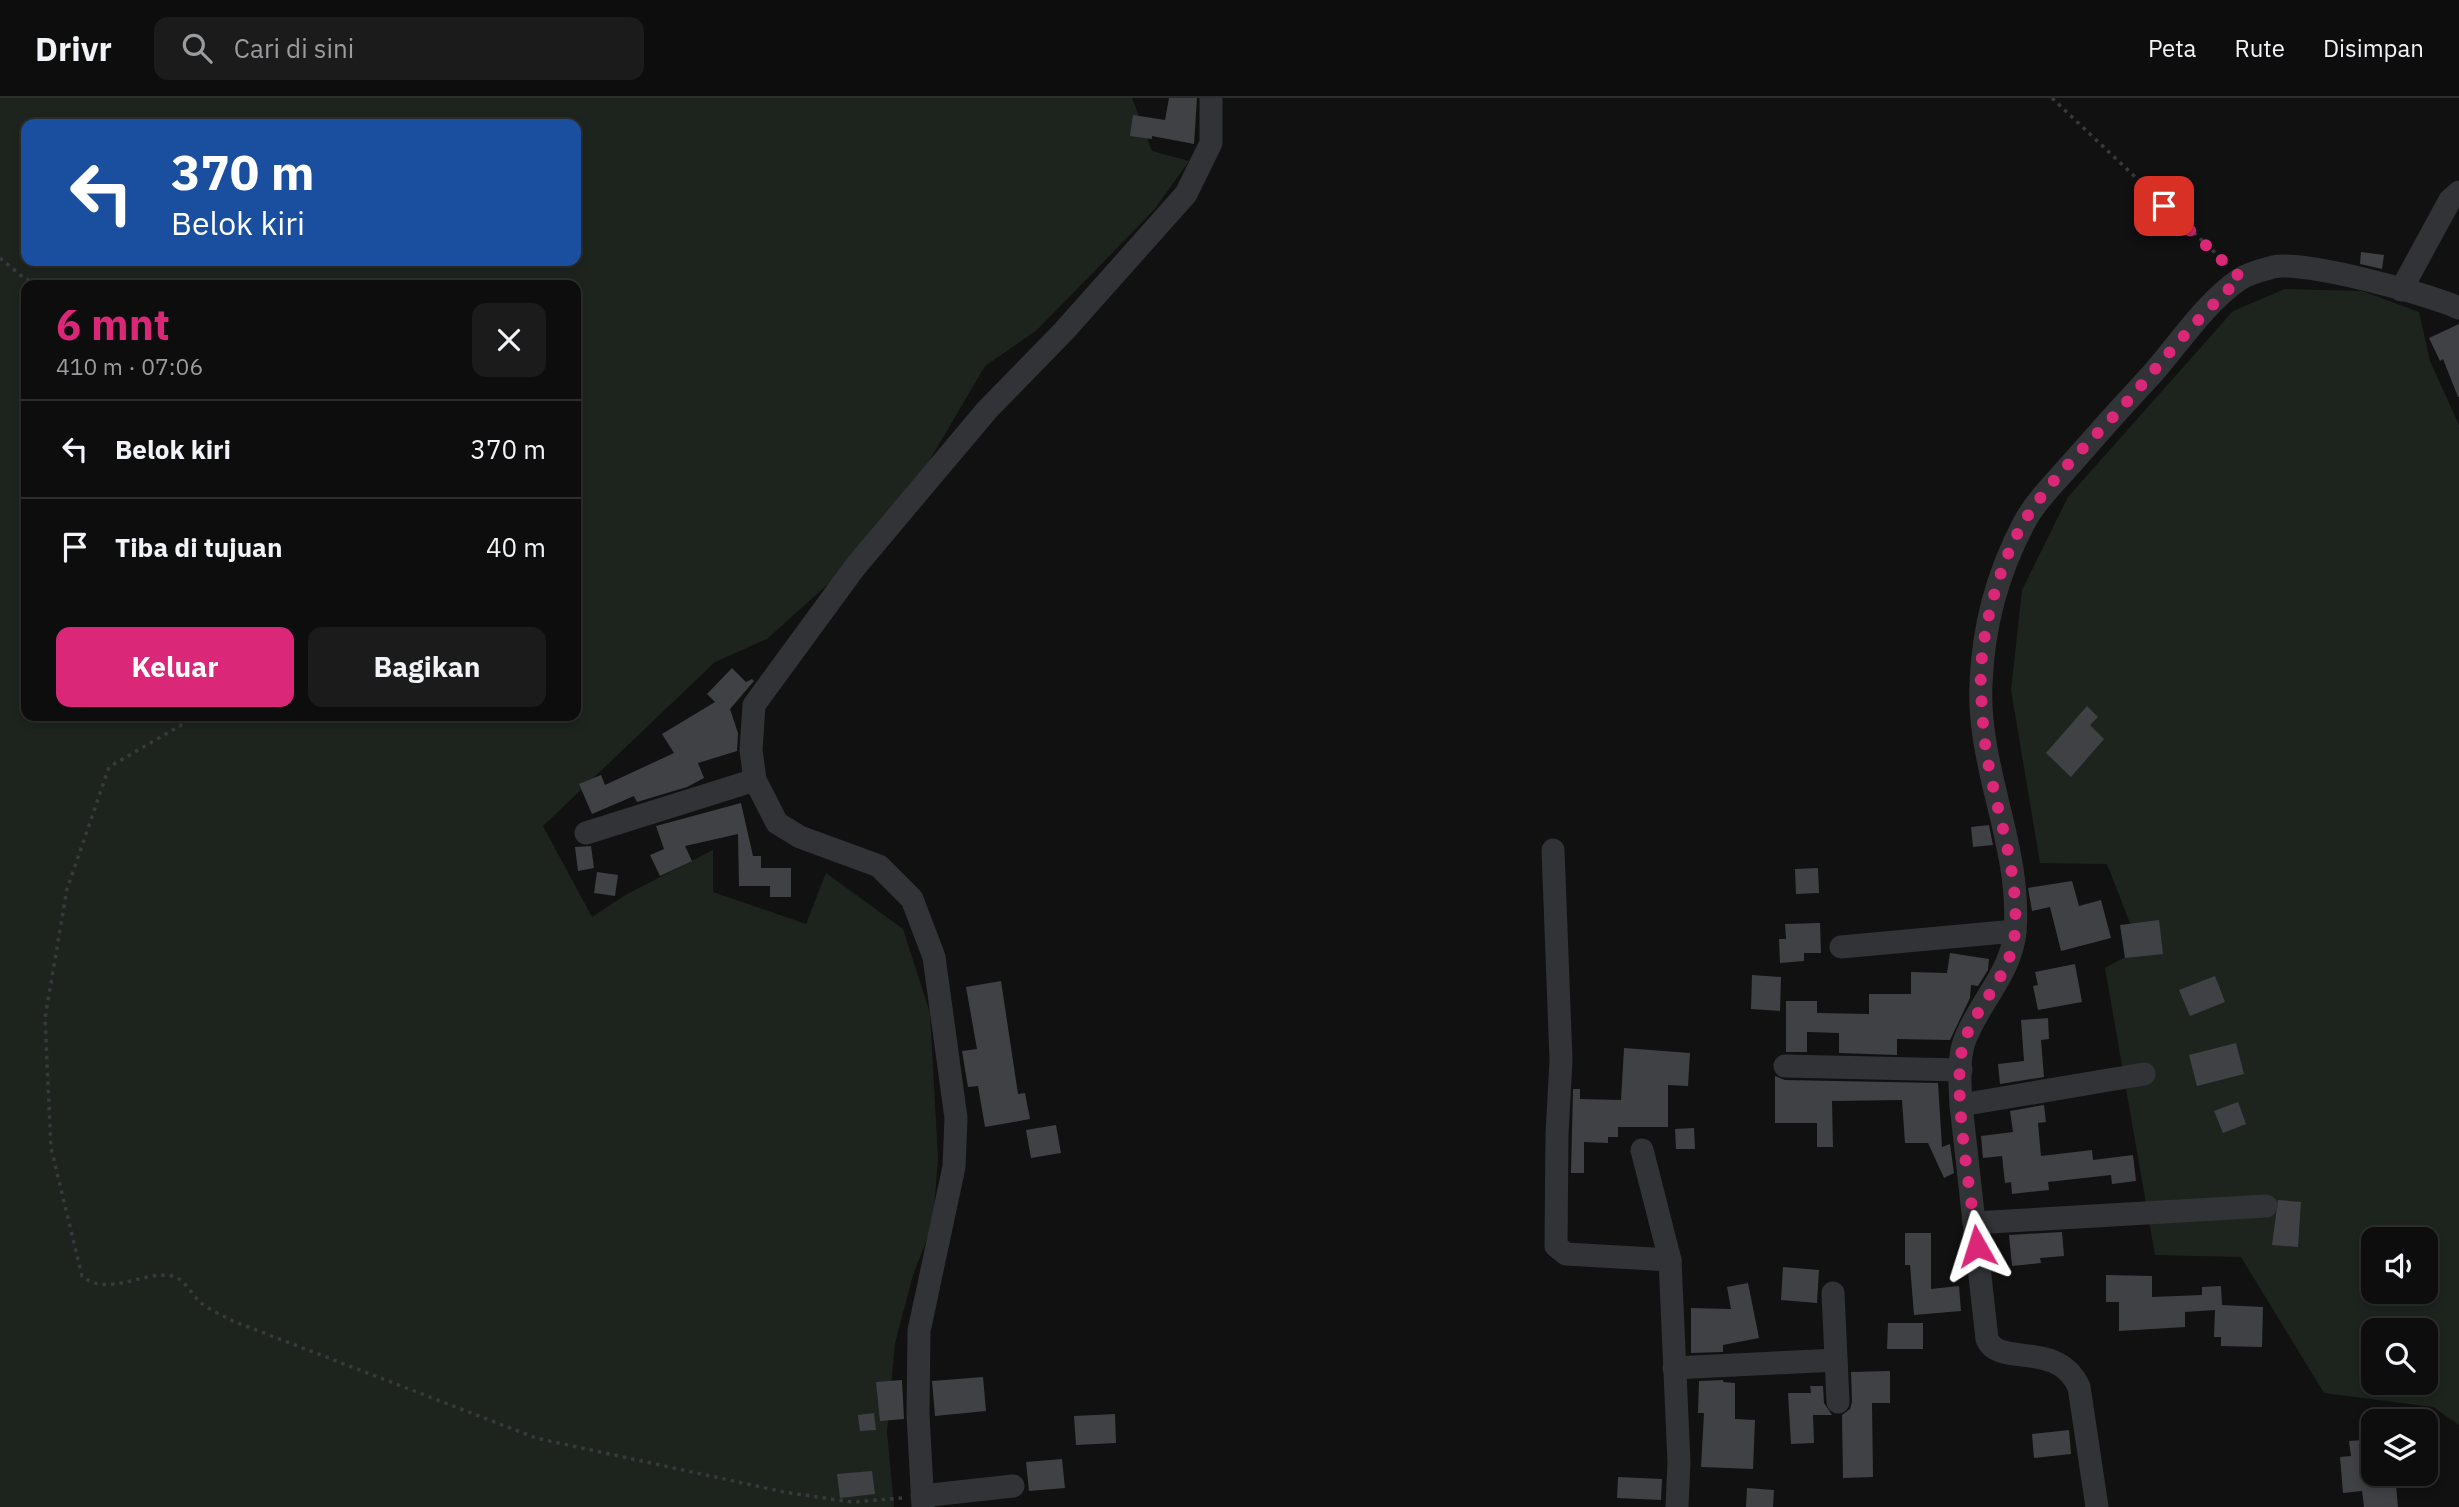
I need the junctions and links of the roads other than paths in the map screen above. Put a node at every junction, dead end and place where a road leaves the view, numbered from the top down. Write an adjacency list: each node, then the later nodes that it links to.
1 (1211, 98): 5 (street)
2 (2459, 192): 3 (street)
3 (2401, 290): 4 (street); 8 (street)
4 (2459, 308)
5 (755, 780): 6 (street); 23 (street)
6 (586, 833)
7 (1553, 850): 17 (street)
8 (2015, 930): 9 (street); 11 (street)
9 (1841, 947)
10 (1785, 1066): 11 (street)
11 (1961, 1070): 13 (street)
12 (2144, 1073): 13 (street)
13 (1961, 1105): 16 (street)
14 (1642, 1150): 17 (street)
15 (2266, 1206): 16 (street)
16 (1974, 1223): 25 (street)
17 (1670, 1260): 20 (street)
18 (1833, 1293): 19 (street)
19 (1836, 1360): 20 (street); 21 (street)
20 (1674, 1368): 24 (street)
21 (1838, 1402)
22 (1013, 1486): 23 (street)
23 (922, 1502)
24 (1676, 1507)
25 (2097, 1507)

